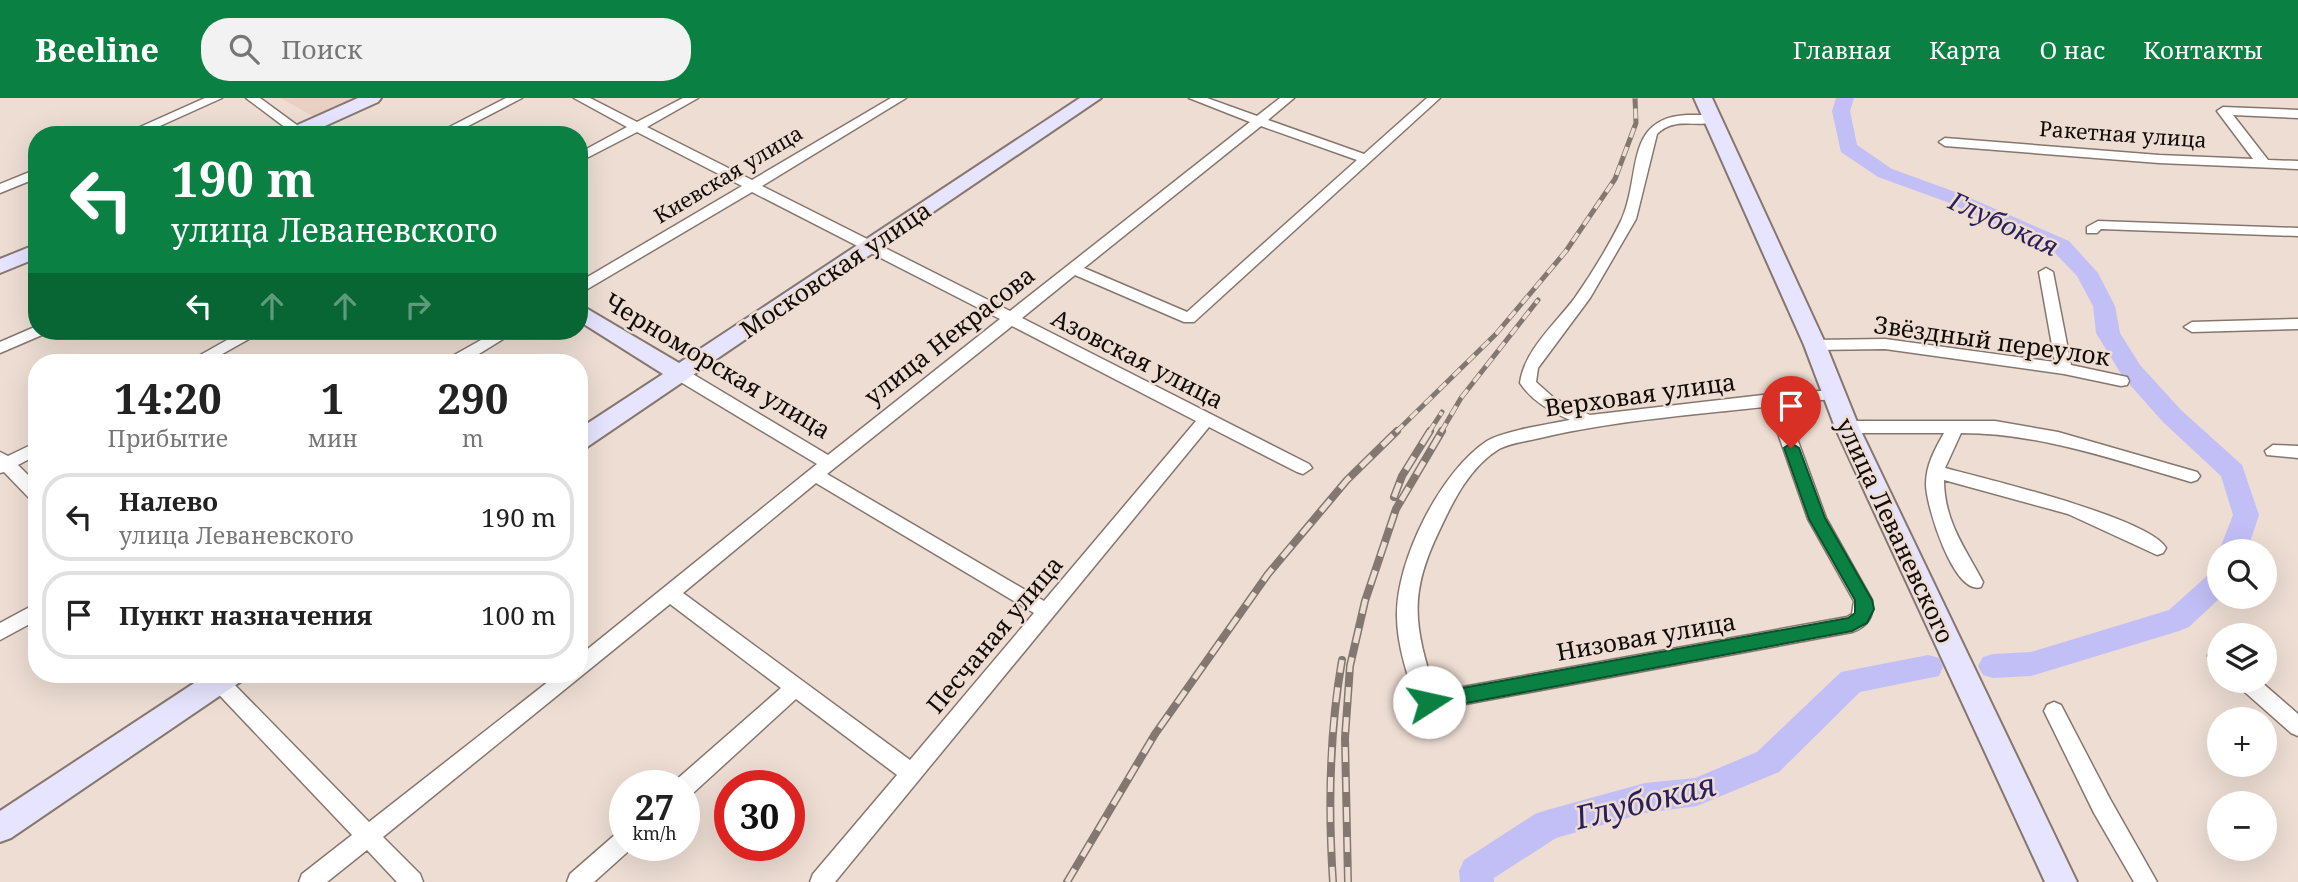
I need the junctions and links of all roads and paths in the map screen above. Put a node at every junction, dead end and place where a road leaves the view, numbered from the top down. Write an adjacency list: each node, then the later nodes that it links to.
1 (216, 98): 15 (street)
2 (252, 98): 16 (street)
3 (372, 98): 17 (street)
4 (516, 98): 18 (street)
5 (580, 98): 19 (street, Азовская улица)
6 (692, 98): 19 (street)
7 (900, 98): 26 (street, Киевская улица)
8 (1091, 98): 30 (street, Московская улица)
9 (1195, 98): 14 (street)
10 (1288, 98): 14 (street, улица Некрасова)
11 (1434, 98): 22 (street)
12 (1707, 109): 43 (street, улица Леваневского); 53 (street)
13 (2298, 114): 23 (street)
14 (1260, 121): 22 (street); 33 (street, улица Некрасова)
15 (149, 126)
16 (289, 126)
17 (313, 126)
18 (458, 126)
19 (637, 127): 21 (street); 26 (street, Азовская улица)
20 (1945, 142): 23 (street, Ракетная улица)
21 (588, 153)
22 (1366, 159): 33 (street)
23 (2264, 164): 24 (street, Ракетная улица)
24 (2298, 165)
25 (28, 177): 27 (street)
26 (751, 187): 30 (street, Азовская улица); 35 (street, Киевская улица)
27 (0, 189)
28 (2092, 230): 29 (street)
29 (2298, 232)
30 (867, 246): 37 (street, Азовская улица); 48 (street, Московская улица)
31 (28, 254): 32 (street)
32 (0, 267)
33 (1074, 269): 37 (street, улица Некрасова)
34 (2046, 272): 47 (street)
35 (588, 284)
36 (588, 317): 48 (street, Черноморская улица)
37 (1011, 319): 52 (street, Азовская улица); 62 (street, улица Некрасова)
38 (2298, 324): 39 (street)
39 (2192, 327)
40 (28, 335): 44 (street)
41 (238, 340): 45 (street)
42 (493, 340): 46 (street)
43 (1815, 345): 47 (street, Звёздный переулок); 50 (street, улица Леваневского)
44 (0, 348)
45 (211, 354)
46 (469, 354)
47 (2064, 369): 49 (street, Звёздный переулок)
48 (680, 374): 56 (street, Московская улица); 62 (street, Черноморская улица)
49 (2121, 381)
50 (1833, 394): 51 (street, Верховая улица); 55 (street, улица Леваневского)
51 (1781, 399): 53 (street, Верховая улица); 78 (street, Низовая улица)
52 (1208, 419): 61 (street, Азовская улица); 69 (street, Песчаная улица)
53 (1588, 421): 78 (street, Верховая улица)
54 (1956, 426): 55 (street); 63 (street, улица Леваневского); 64 (street)
55 (1847, 427): 90 (street, улица Леваневского)
56 (588, 435)
57 (2273, 451): 59 (street)
58 (28, 452): 60 (street)
59 (2298, 452)
60 (2, 463): 65 (street)
61 (1303, 468)
62 (822, 469): 68 (street, улица Некрасова); 69 (street, Черноморская улица)
63 (1936, 472): 66 (street); 67 (street, улица Леваневского)
64 (2191, 476)
65 (28, 487)
66 (2157, 548)
67 (1975, 582)
68 (670, 594): 72 (street, улица Некрасова); 76 (street)
69 (1047, 612): 82 (street, Песчаная улица)
70 (28, 616): 71 (street)
71 (0, 632)
72 (588, 661)
73 (210, 683): 83 (street)
74 (226, 683): 84 (street)
75 (561, 683): 84 (street)
76 (796, 687): 81 (street); 82 (street)
77 (2260, 693): 80 (street)
78 (1429, 702)
79 (2054, 711): 91 (street)
80 (2298, 727)
81 (700, 773)
82 (912, 773): 89 (street, Песчаная улица)
83 (0, 828)
84 (368, 836): 86 (street); 87 (street)
85 (609, 854): 88 (street)
86 (310, 882)
87 (412, 882)
88 (578, 882)
89 (821, 882)
90 (2061, 882)
91 (2146, 882)

